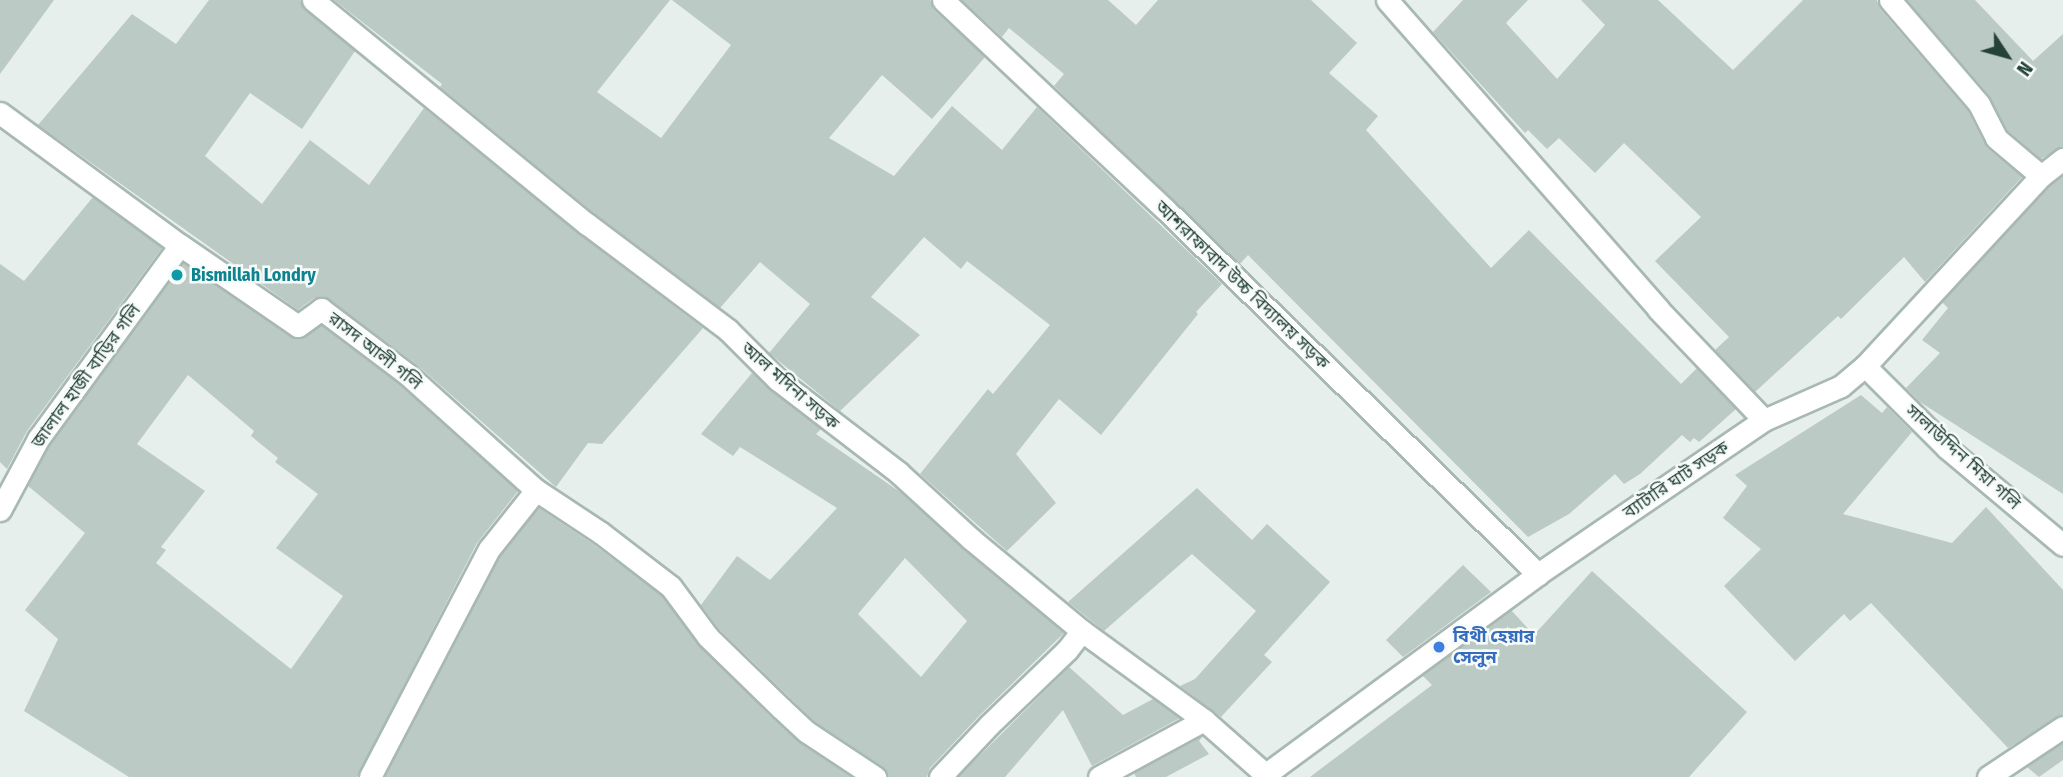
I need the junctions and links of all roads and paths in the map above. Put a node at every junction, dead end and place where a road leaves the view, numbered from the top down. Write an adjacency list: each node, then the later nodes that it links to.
1 (313, 0): 15 (street, আল মদিনা সড়ক)
2 (943, 0): 14 (street, আশরাফাবাদ উচ্চ বিদ্যালয় সড়ক)
3 (1387, 0): 10 (street)
4 (1890, 0): 7 (street)
5 (0, 113): 8 (street, রাসদ আলী গলি)
6 (2063, 159): 7 (street, ব্যাটারি ঘাট সড়ক)
7 (2041, 176): 9 (street, ব্যাটারি ঘাট সড়ক)
8 (180, 245): 11 (street, রাসদ আলী গলি); 12 (street, জালাল হাজী বাড়ির গলি)
9 (1865, 366): 10 (street, ব্যাটারি ঘাট সড়ক); 13 (street, সালাউদ্দিন মিয়া গলি)
10 (1764, 420): 14 (street, ব্যাটারি ঘাট সড়ক)
11 (536, 490): 19 (street); 20 (street, রাসদ আলী গলি)
12 (0, 510)
13 (2063, 545)
14 (1538, 574): 18 (street, ব্যাটারি ঘাট সড়ক)
15 (1082, 631): 16 (street, আল মদিনা সড়ক); 21 (street)
16 (1204, 720): 18 (street, আল মদিনা সড়ক); 22 (street)
17 (2063, 727): 23 (street)
18 (1264, 776)
19 (370, 777)
20 (875, 777)
21 (940, 777)
22 (1099, 777)
23 (1988, 777)

